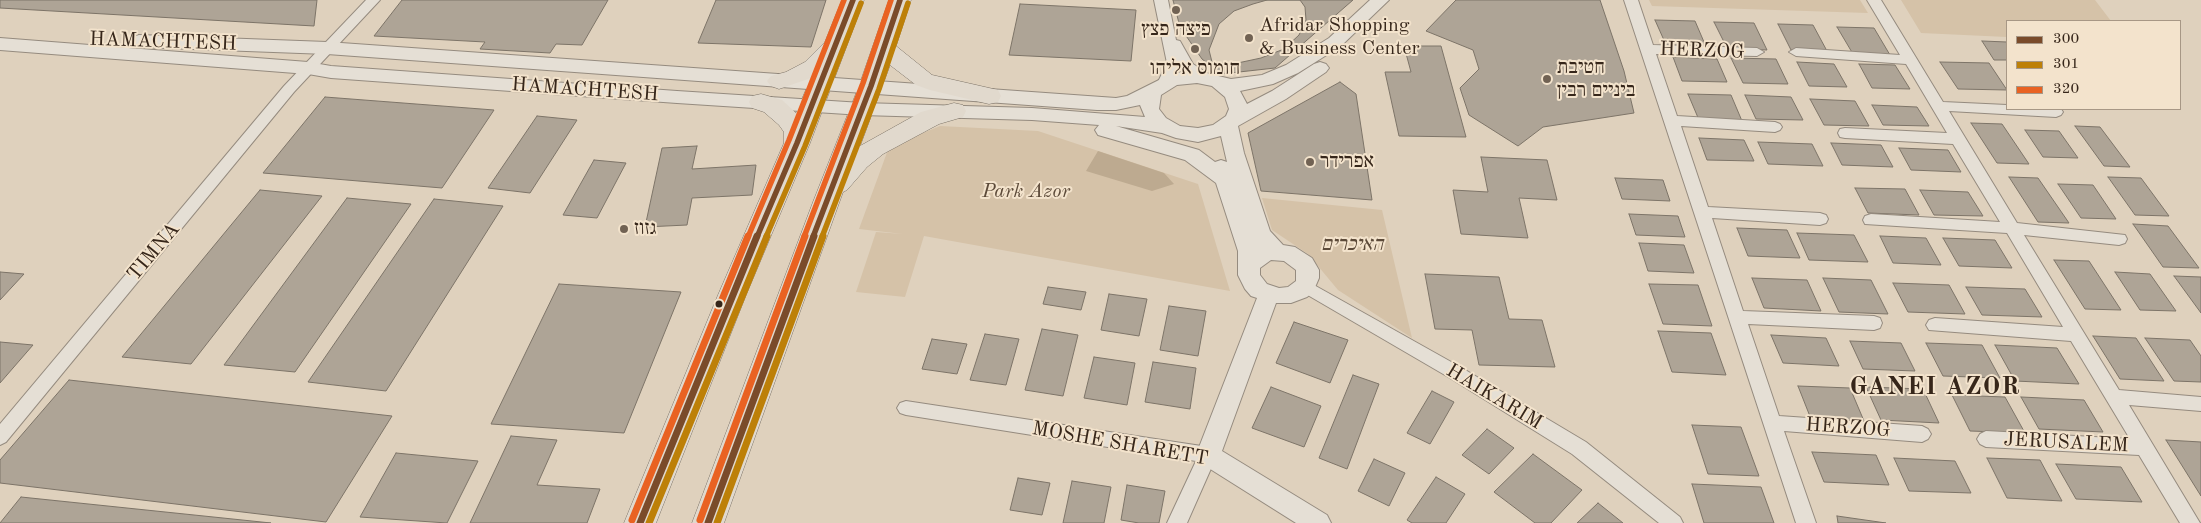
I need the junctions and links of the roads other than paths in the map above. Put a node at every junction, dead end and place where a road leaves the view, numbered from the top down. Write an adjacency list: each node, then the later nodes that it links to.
1 (373, 0): 14 (street)
2 (853, 0): 11 (highway)
3 (900, 0): 13 (highway)
4 (1161, 0): 9 (street)
5 (1380, 0): 20 (street)
6 (1395, 0): 35 (street)
7 (1631, 0): 15 (street, HERZOG)
8 (1874, 0): 18 (street, JERUSALEM)
9 (1166, 27): 20 (street); 23 (street)
10 (0, 36): 14 (street, HAMACHTESH)
11 (837, 42): 21 (highway); 22 (highway)
12 (0, 44): 19 (street, HAMACHTESH)
13 (884, 47): 24 (highway); 25 (highway)
14 (327, 48): 19 (street); 21 (street, HAMACHTESH)
15 (1647, 49): 16 (street, HERZOG); 34 (street, HERZOG)
16 (1757, 52)
17 (1796, 52): 18 (street)
18 (1912, 60): 28 (street, JERUSALEM)
19 (308, 68): 26 (street, HAMACHTESH); 62 (street, TIMNA)
20 (1212, 80): 23 (street); 35 (street)
21 (779, 81): 22 (street, HAMACHTESH)
22 (822, 83): 25 (street, HAMACHTESH); 27 (highway)
23 (1161, 86): 24 (street); 36 (street)
24 (989, 96): 25 (street)
25 (867, 97): 27 (street, HAMACHTESH); 31 (street); 43 (highway)
26 (761, 102): 27 (street, HAMACHTESH); 41 (highway)
27 (812, 106): 41 (highway)
28 (1937, 106): 29 (street); 40 (street, JERUSALEM)
29 (2006, 109)
30 (2016, 110): 32 (street)
31 (954, 111): 33 (street); 43 (highway)
32 (2056, 112)
33 (1032, 114): 36 (street); 42 (street)
34 (1672, 121): 37 (street); 44 (street, HERZOG)
35 (1231, 122): 39 (street); 49 (street)
36 (1166, 127): 39 (street)
37 (1775, 127)
38 (1845, 133): 40 (street)
39 (1191, 134): 42 (street)
40 (1958, 139): 47 (street, JERUSALEM)
41 (797, 143): 66 (highway)
42 (1226, 180): 50 (street)
43 (826, 202): 67 (highway)
44 (1702, 212): 45 (street); 53 (street, HERZOG)
45 (1820, 219)
46 (1871, 220): 47 (street)
47 (2012, 228): 48 (street); 56 (street, JERUSALEM)
48 (2119, 238)
49 (1277, 252): 50 (street); 51 (street)
50 (1249, 267): 52 (street)
51 (1306, 286): 52 (street); 70 (street, HAIKARIM)
52 (1268, 294): 65 (street)
53 (1738, 317): 54 (street); 60 (street, HERZOG)
54 (1874, 323)
55 (1935, 325): 56 (street)
56 (2077, 335): 57 (street, JERUSALEM)
57 (2114, 397): 58 (street); 64 (street, JERUSALEM)
58 (2201, 404)
59 (906, 408): 65 (street, MOSHE SHARETT)
60 (1773, 423): 61 (street, HERZOG); 71 (street, HERZOG)
61 (1922, 434)
62 (0, 437)
63 (1986, 439): 64 (street, JERUSALEM)
64 (2146, 448): 72 (street, JERUSALEM)
65 (1208, 456): 68 (street); 69 (street, MOSHE SHARETT)
66 (640, 523)
67 (708, 523)
68 (1177, 523)
69 (1318, 523)
70 (1673, 523)
71 (1806, 523)
72 (2190, 523)

